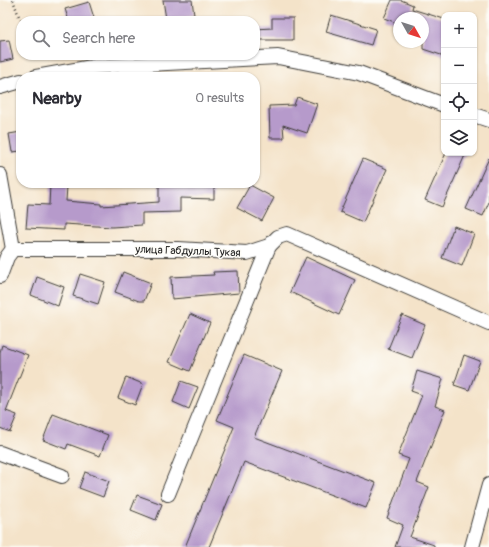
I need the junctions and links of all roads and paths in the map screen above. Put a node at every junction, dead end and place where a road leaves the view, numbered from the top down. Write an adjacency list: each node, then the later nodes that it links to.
1 (13, 0): 2 (path)
2 (19, 16)
3 (260, 58): 8 (street)
4 (222, 60): 5 (street)
5 (64, 72)
6 (16, 82): 7 (street)
7 (0, 87)
8 (441, 104)
9 (477, 116): 10 (street)
10 (489, 120)
11 (0, 175): 13 (street)
12 (269, 246): 13 (street, улица Габдуллы Тукая); 15 (street, улица Габдуллы Тукая); 19 (street)
13 (13, 249): 14 (street)
14 (0, 276)
15 (489, 323)
16 (0, 454): 17 (street)
17 (62, 476)
18 (489, 485): 20 (street)
19 (168, 494)
20 (472, 547)

